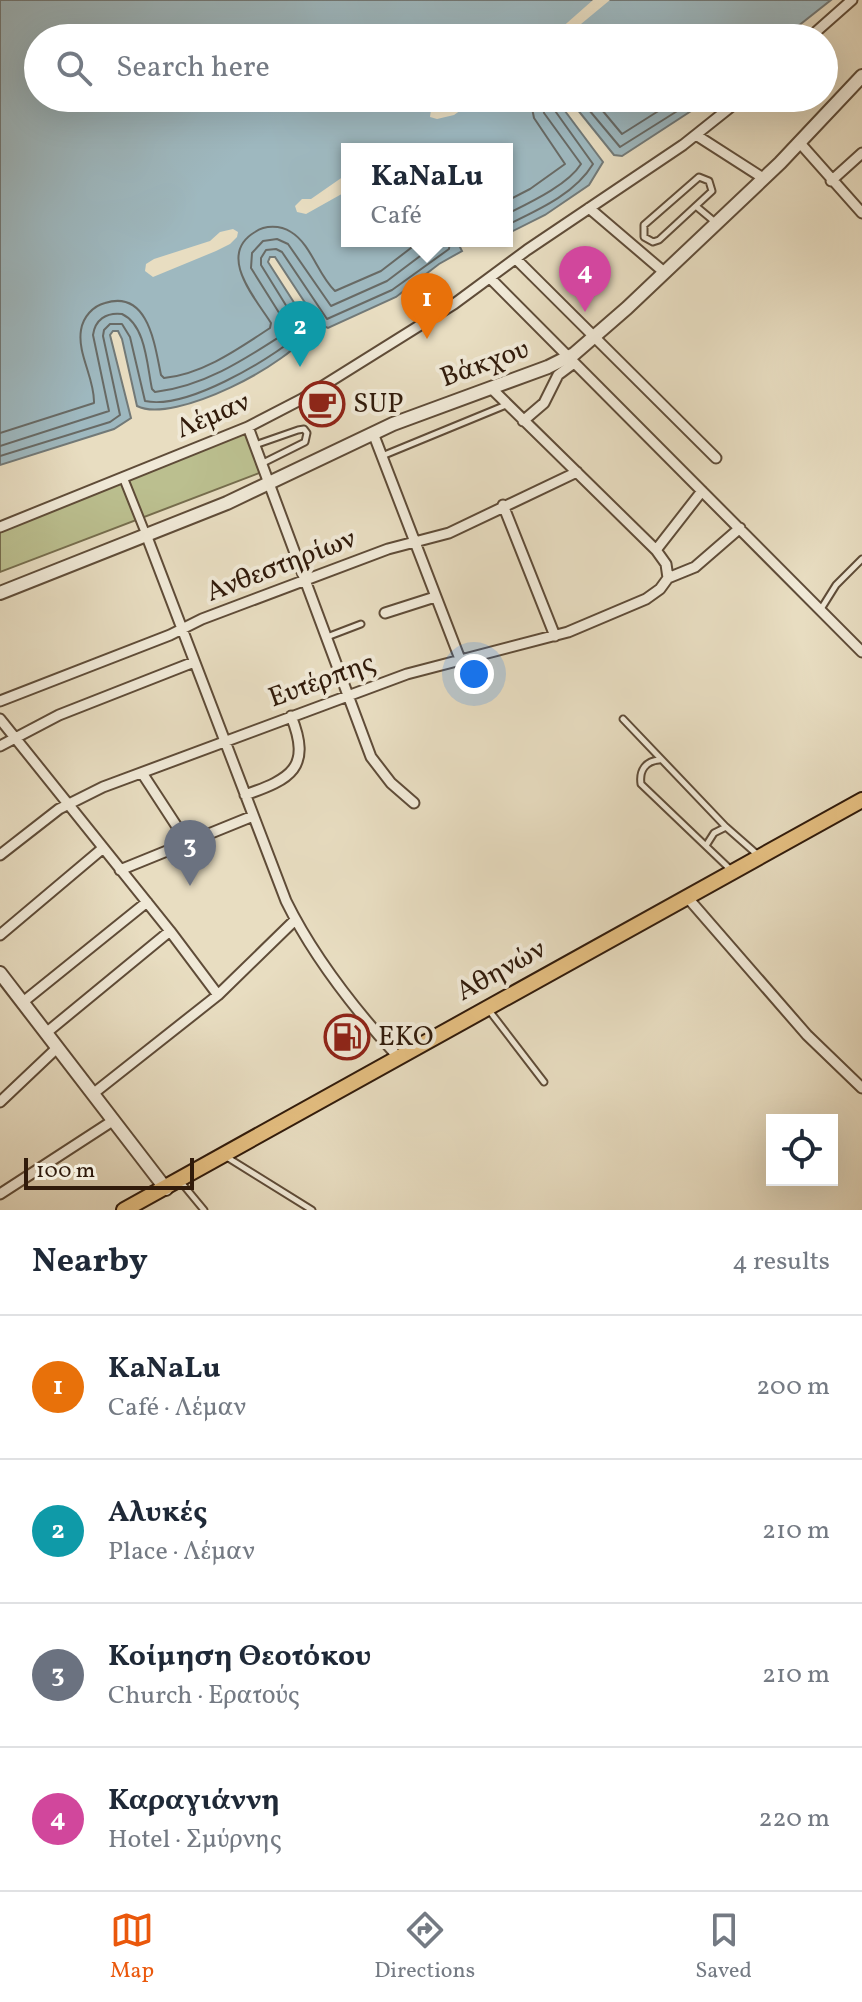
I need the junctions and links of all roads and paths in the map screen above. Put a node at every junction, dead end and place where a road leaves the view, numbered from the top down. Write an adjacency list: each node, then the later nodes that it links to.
1 (852, 0): 2 (street)
2 (825, 24)
3 (862, 76): 4 (street, Βάκχου)
4 (838, 101)
5 (725, 112): 7 (street, Λέμαν)
6 (828, 112): 8 (street, Βάκχου)
7 (696, 135): 10 (street); 13 (street, Λέμαν)
8 (799, 142): 10 (street, Βάκχου); 11 (street)
9 (862, 153): 11 (street)
10 (763, 178): 15 (street, Βάκχου)
11 (831, 181): 14 (street)
12 (697, 207): 12 (lane); 15 (lane)
13 (589, 208): 16 (street, Λέμαν); 17 (street)
14 (862, 213)
15 (715, 223): 17 (street, Βάκχου)
16 (516, 259): 18 (street, Λέμαν); 19 (street)
17 (664, 272): 19 (street, Βάκχου)
18 (490, 278): 20 (street); 24 (street, Λέμαν)
19 (595, 338): 20 (street, Βάκχου); 28 (street)
20 (571, 360): 21 (street, Βάκχου); 23 (street); 33 (street)
21 (491, 388): 22 (street); 25 (street, Βάκχου)
22 (507, 405): 23 (street); 27 (lane)
23 (523, 421): 30 (street)
24 (248, 427): 26 (street); 31 (street, Λέμαν)
25 (373, 433): 27 (street); 32 (street, Βάκχου)
26 (255, 445): 29 (street); 29 (lane)
27 (381, 456): 38 (street)
28 (716, 458)
29 (263, 463): 32 (street)
30 (577, 472): 34 (street, Ανθεστηρίων); 39 (street)
31 (123, 477): 35 (street, Λέμαν); 37 (street)
32 (271, 484): 37 (street, Βάκχου); 42 (street)
33 (702, 491): 36 (street); 39 (street)
34 (503, 505): 38 (street, Ανθεστηρίων); 49 (street)
35 (0, 527)
36 (740, 528): 41 (street, Ευτέρπης); 45 (street)
37 (147, 537): 43 (street, Βάκχου); 48 (street)
38 (414, 542): 42 (street, Ανθεστηρίων); 44 (street)
39 (656, 550): 41 (street)
40 (862, 559): 45 (lane)
41 (668, 578): 49 (street, Ευτέρπης)
42 (307, 580): 48 (street, Ανθεστηρίων); 50 (street)
43 (0, 593)
44 (435, 597): 46 (street); 52 (street)
45 (821, 609): 51 (street)
46 (385, 613)
47 (361, 624): 50 (lane)
48 (182, 629): 53 (street); 55 (street, Ανθεστηρίων)
49 (555, 636): 52 (street, Ευτέρπης)
50 (327, 637): 54 (street)
51 (862, 652)
52 (460, 659): 54 (street, Ευτέρπης)
53 (194, 662): 59 (street); 60 (street)
54 (347, 695): 56 (street, Ευτέρπης); 66 (street)
55 (0, 701)
56 (291, 716): 60 (street, Ευτέρπης); 64 (street)
57 (0, 719): 59 (street)
58 (623, 719): 62 (lane)
59 (14, 736): 61 (street); 67 (street)
60 (224, 741): 63 (street, Ευτέρπης); 64 (street)
61 (0, 746)
62 (660, 760): 69 (lane); 71 (lane)
63 (142, 773): 67 (street, Ευτέρπης); 70 (street)
64 (245, 795): 68 (street)
65 (862, 800): 74 (main road, Αθηνών)
66 (414, 803)
67 (67, 804): 72 (street); 73 (street, Ευτέρπης)
68 (253, 816): 70 (street); 79 (street)
69 (726, 827): 71 (lane); 74 (lane)
70 (187, 842): 75 (street)
71 (707, 845): 76 (lane)
72 (102, 849): 75 (street); 81 (street)
73 (0, 855)
74 (760, 857): 76 (main road, Αθηνών)
75 (120, 870): 78 (street)
76 (733, 872): 77 (main road, Αθηνών)
77 (687, 897): 85 (main road, Αθηνών); 90 (street)
78 (147, 902): 80 (street); 84 (street)
79 (295, 920): 83 (street); 88 (street)
80 (170, 931): 83 (street); 86 (street)
81 (0, 935)
82 (0, 973): 84 (street)
83 (218, 995): 91 (street)
84 (23, 1002): 86 (street)
85 (487, 1008): 88 (main road, Αθηνών); 89 (lane)
86 (46, 1033): 87 (street)
87 (58, 1047): 91 (street); 92 (street)
88 (399, 1058): 94 (main road, Αθηνών)
89 (544, 1082)
90 (862, 1088)
91 (94, 1093): 93 (street)
92 (0, 1102)
93 (114, 1120): 96 (street); 97 (street)
94 (225, 1156): 95 (main road, Αθηνών); 100 (lane)
95 (180, 1181): 96 (main road, Αθηνών); 99 (lane)
96 (166, 1189): 98 (main road, Αθηνών)
97 (0, 1194)
98 (128, 1209)
99 (204, 1210)
100 (312, 1210)

